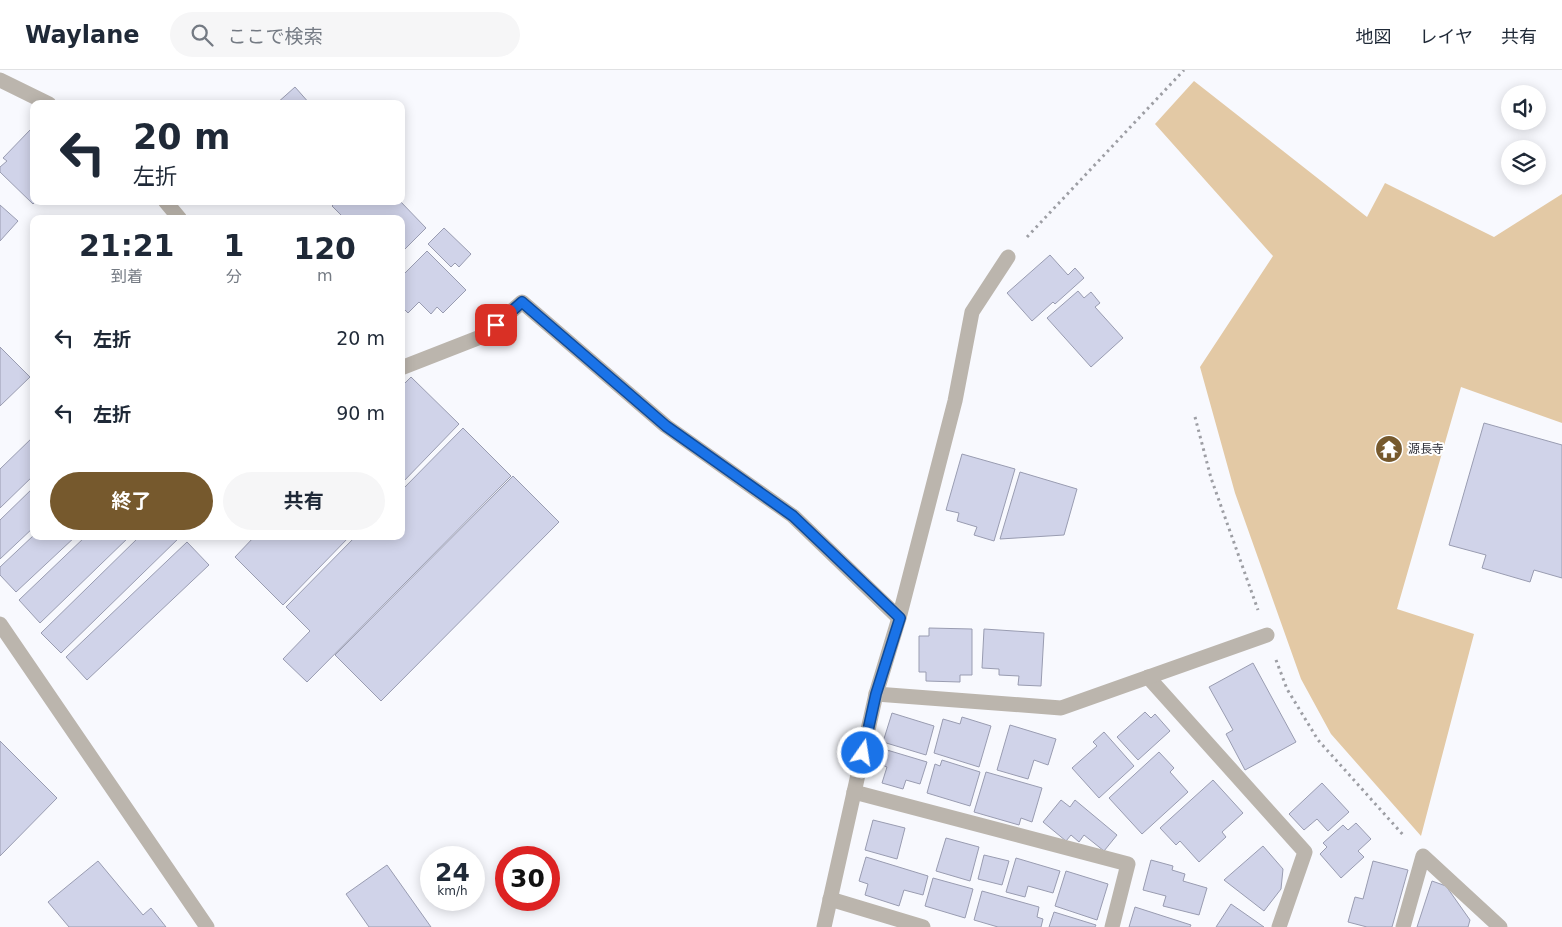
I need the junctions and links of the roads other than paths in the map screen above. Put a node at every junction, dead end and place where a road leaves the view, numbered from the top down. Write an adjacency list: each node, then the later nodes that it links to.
1 (0, 80): 2 (street)
2 (41, 100)
3 (168, 205): 4 (street)
4 (177, 215)
5 (1008, 257): 7 (street)
6 (405, 366): 7 (street)
7 (900, 618): 11 (street)
8 (0, 624): 14 (street)
9 (1267, 635): 10 (street)
10 (1148, 677): 11 (street); 18 (street)
11 (876, 694): 12 (street)
12 (854, 792): 13 (street); 17 (street)
13 (830, 899): 15 (street); 16 (street)
14 (207, 927)
15 (824, 927)
16 (923, 927)
17 (1112, 927)
18 (1279, 927)
19 (1403, 927): 20 (street)
20 (1500, 927)

